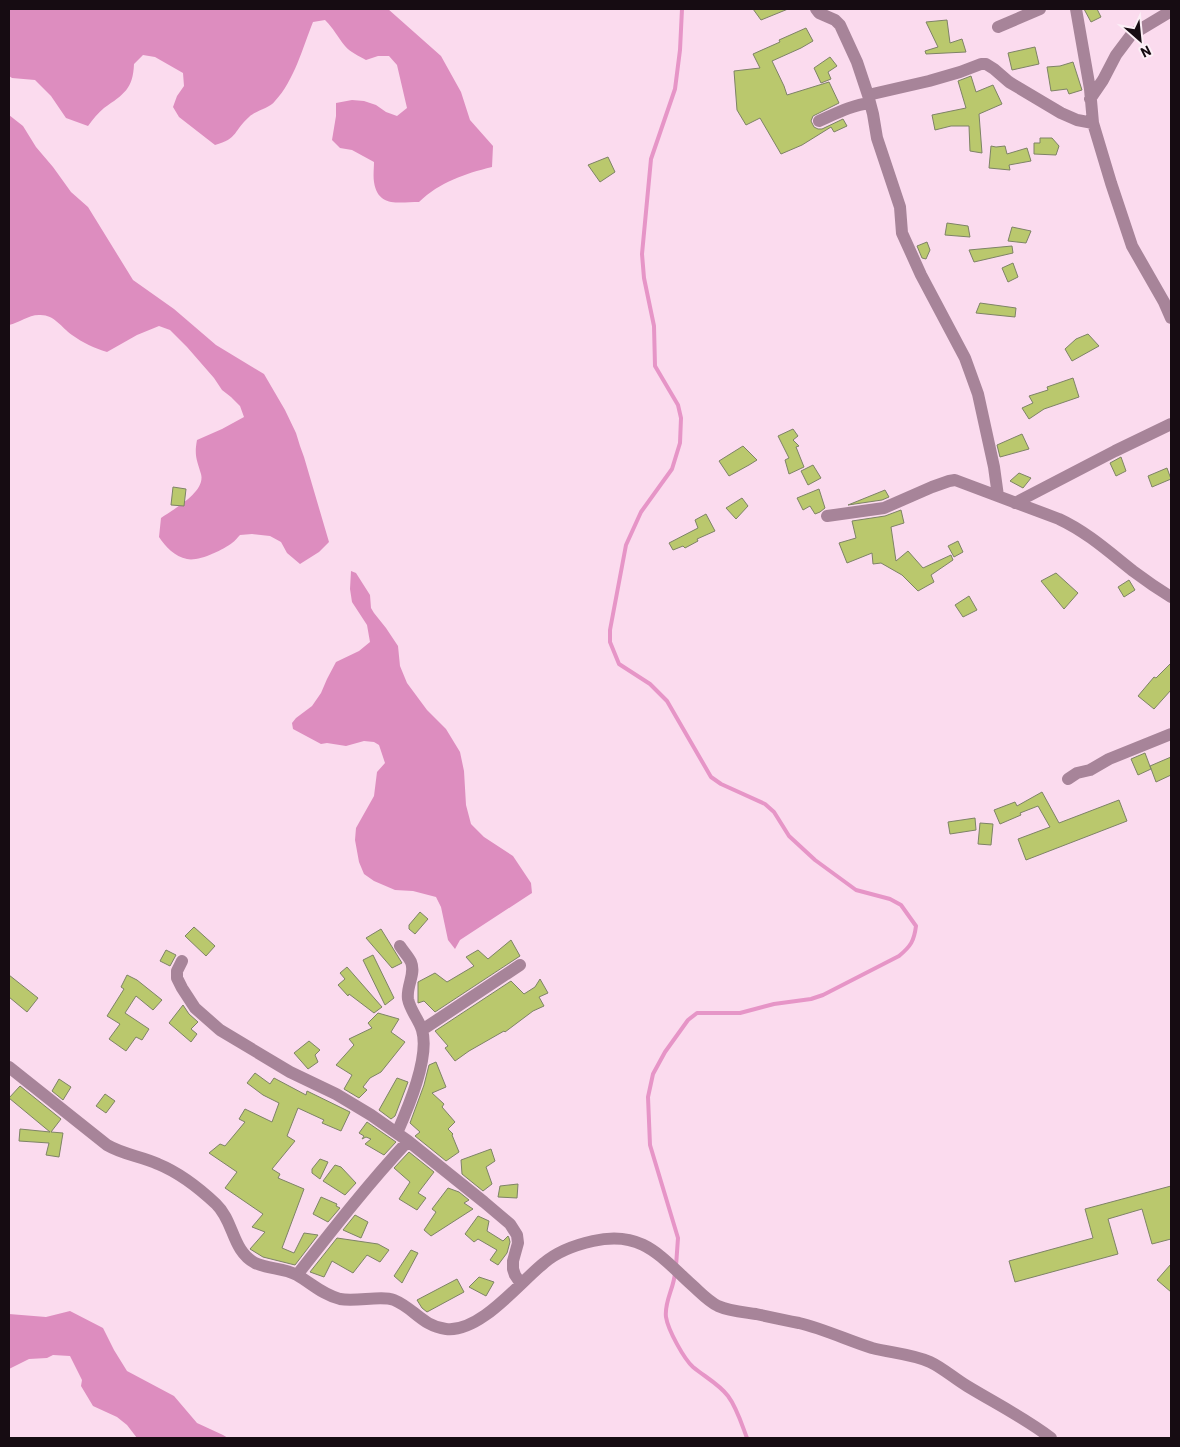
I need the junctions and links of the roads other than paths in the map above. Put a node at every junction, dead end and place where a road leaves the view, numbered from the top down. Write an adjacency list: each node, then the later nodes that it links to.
1 (816, 9): 7 (street)
2 (1040, 9): 5 (street)
3 (1076, 9): 8 (street)
4 (1171, 11): 8 (street)
5 (1022, 12): 6 (street)
6 (998, 27)
7 (869, 99): 9 (street); 10 (street); 13 (street)
8 (1090, 99): 10 (street)
9 (819, 121)
10 (1093, 123): 11 (street)
11 (1171, 318)
12 (1171, 424): 14 (street)
13 (998, 496): 14 (street); 15 (street)
14 (1015, 502): 16 (street)
15 (826, 516)
16 (1171, 597)
17 (1171, 734): 18 (street)
18 (1068, 779)
19 (400, 946): 22 (street)
20 (182, 961): 24 (street)
21 (520, 965): 22 (street)
22 (422, 1030): 24 (street)
23 (9, 1067): 26 (street)
24 (397, 1133): 25 (street)
25 (408, 1141): 26 (street); 27 (street)
26 (297, 1275): 27 (street)
27 (521, 1284): 28 (street)
28 (1051, 1438)

